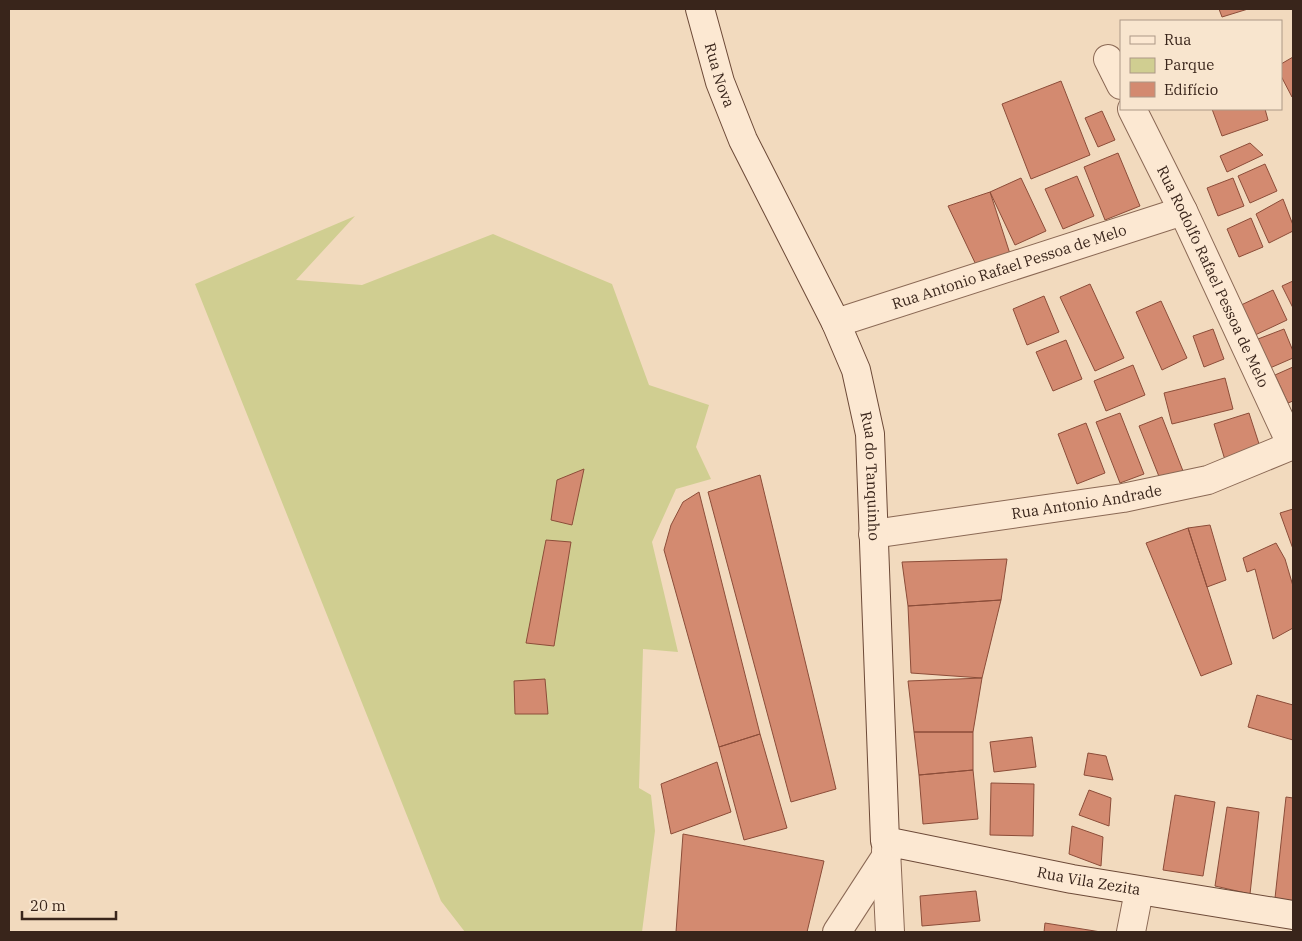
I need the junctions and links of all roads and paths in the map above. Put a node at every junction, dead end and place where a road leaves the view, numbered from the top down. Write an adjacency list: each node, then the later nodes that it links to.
1 (700, 9): 5 (street, Rua Nova)
2 (1108, 59): 3 (street)
3 (1120, 83)
4 (1132, 110): 6 (street, Rua Rodolfo Rafael Pessoa de Melo)
5 (743, 140): 7 (street, Rua do Tanquinho)
6 (1183, 211): 7 (street, Rua Antonio Rafael Pessoa de Melo); 8 (street, Rua Rodolfo Rafael Pessoa de Melo)
7 (836, 323): 9 (street, Rua do Tanquinho)
8 (1293, 445): 9 (street, Rua Antonio Andrade)
9 (873, 534): 10 (street, Rua do Tanquinho)
10 (886, 848): 11 (street, Rua Vila Zezita); 13 (street); 14 (street, Rua do Tanquinho)
11 (1139, 891): 12 (street, Rua Vila Zezita); 15 (street)
12 (1293, 915)
13 (837, 932)
14 (890, 932)
15 (1131, 932)

